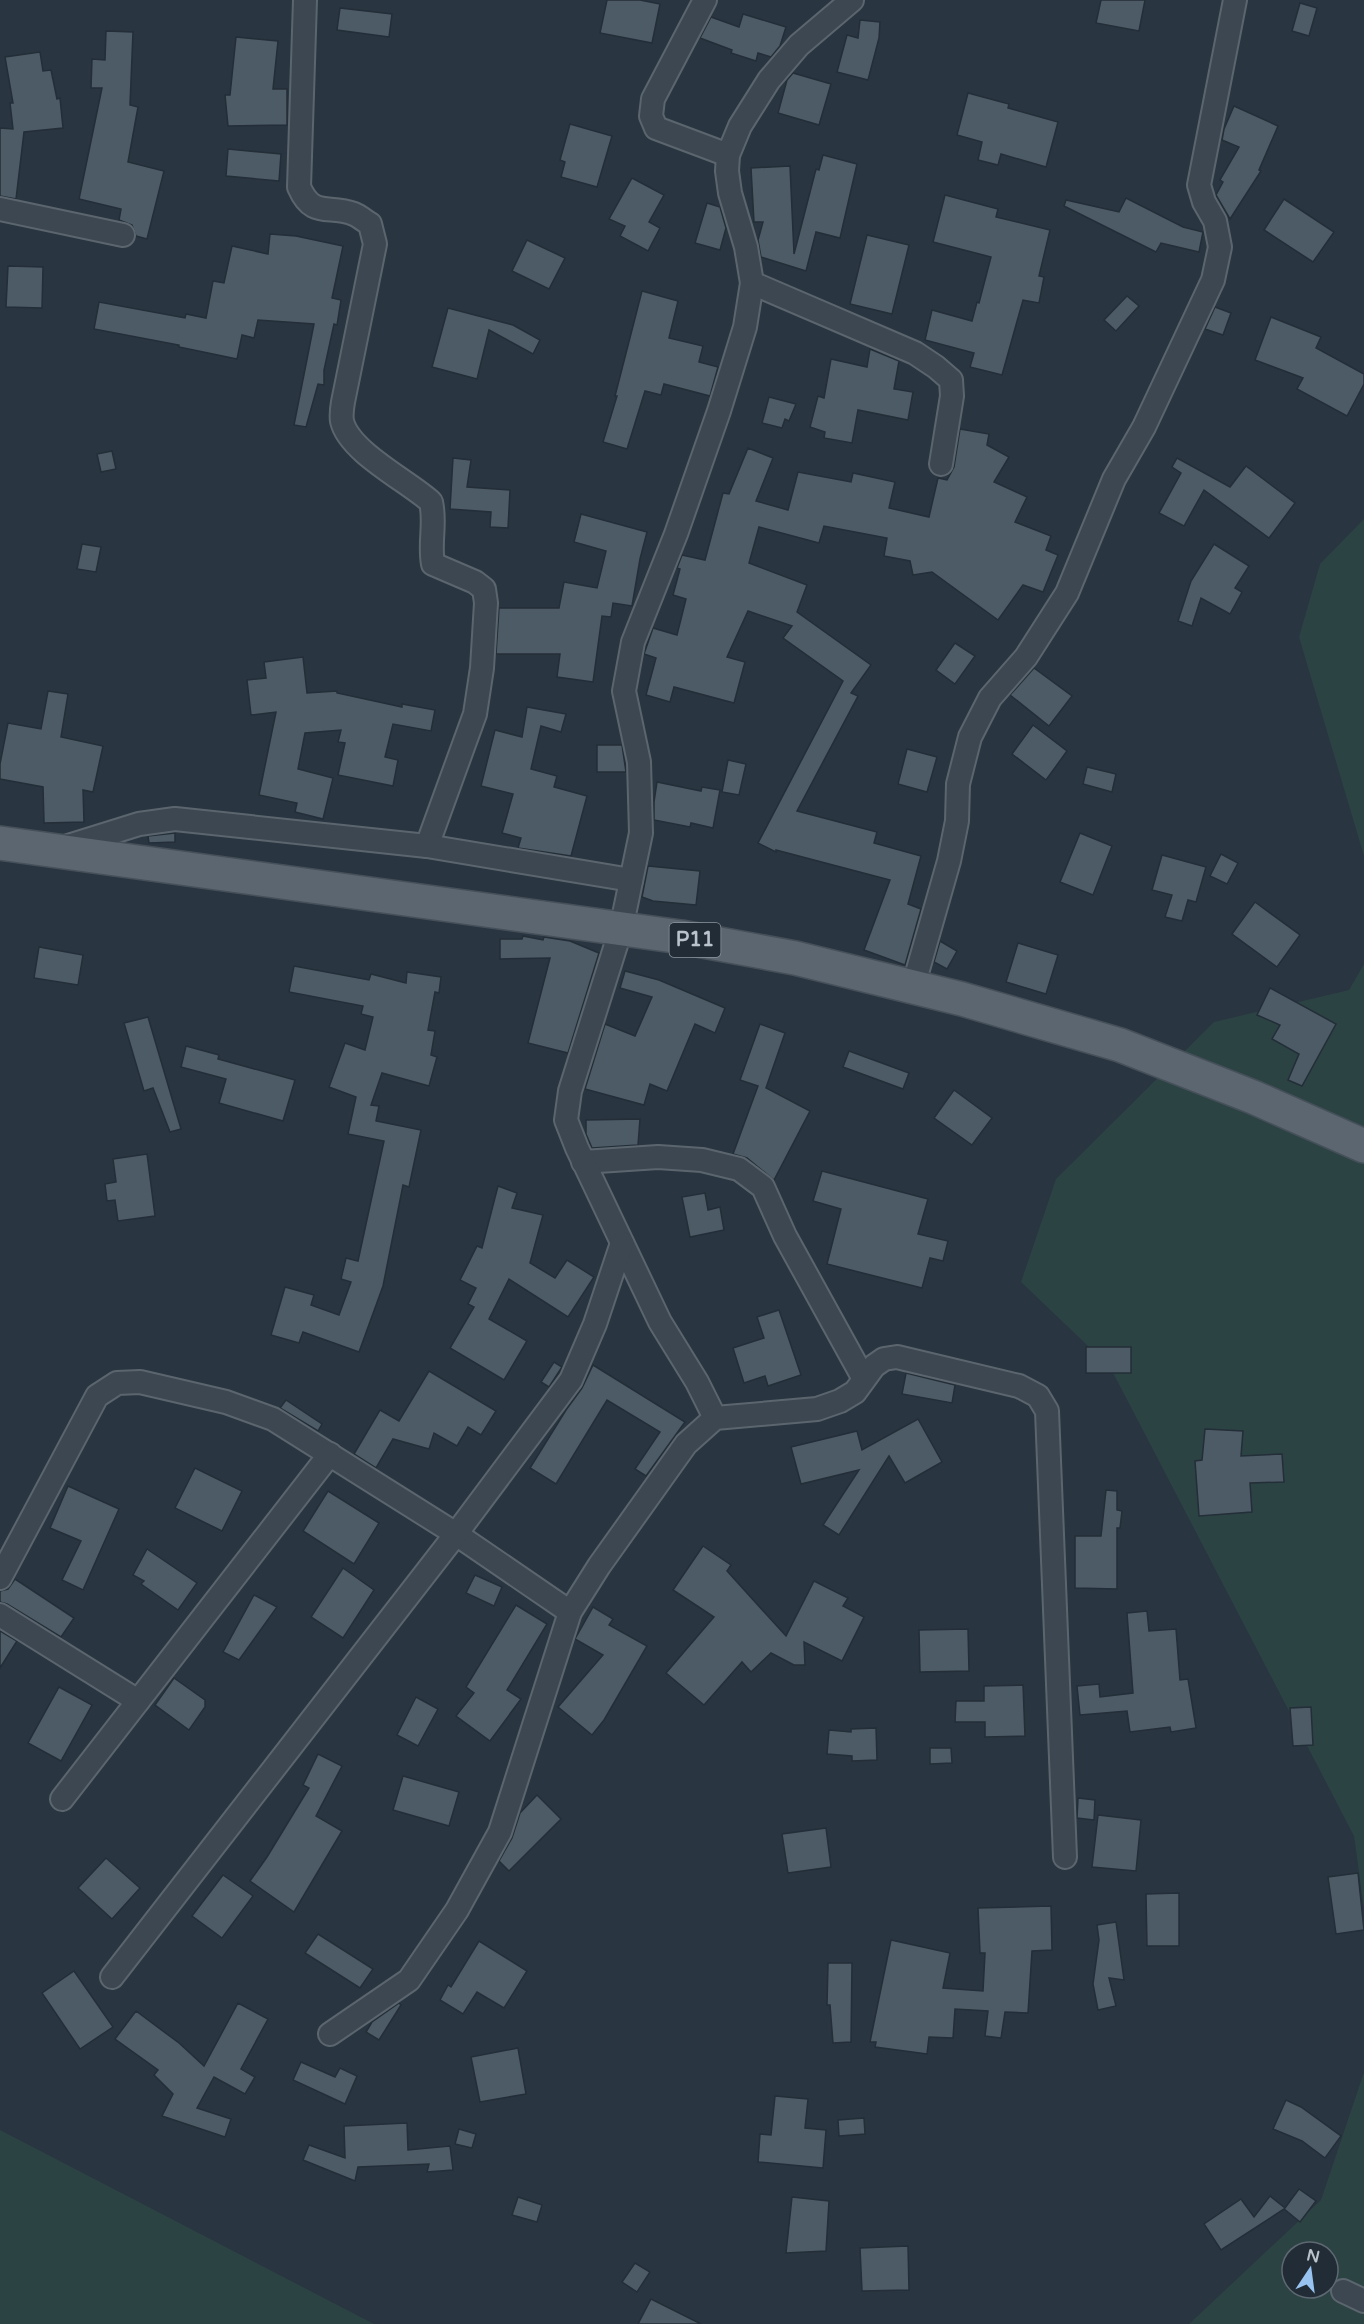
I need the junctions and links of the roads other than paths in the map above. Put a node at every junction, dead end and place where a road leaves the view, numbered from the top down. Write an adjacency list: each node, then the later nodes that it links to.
1 (305, 0): 11 (street)
2 (705, 0): 5 (street)
3 (852, 0): 5 (street)
4 (1235, 0): 15 (street)
5 (728, 155): 8 (street)
6 (0, 209): 7 (street)
7 (123, 235)
8 (752, 283): 9 (street); 13 (street)
9 (941, 464)
10 (0, 843): 12 (main road, P11)
11 (427, 846): 12 (street); 13 (street)
12 (52, 851): 14 (main road, P11)
13 (631, 880): 14 (street)
14 (621, 929): 15 (main road, P11); 17 (street)
15 (913, 987): 16 (main road, P11)
16 (1364, 1146)
17 (583, 1162): 18 (street); 19 (street)
18 (622, 1243): 20 (street); 22 (street)
19 (864, 1379): 20 (street); 28 (street)
20 (715, 1418): 24 (street)
21 (330, 1454): 22 (street); 23 (street); 26 (street)
22 (456, 1534): 24 (street); 29 (street)
23 (0, 1578)
24 (570, 1612): 30 (street)
25 (0, 1615): 26 (street)
26 (138, 1701): 27 (street)
27 (62, 1799)
28 (1065, 1857)
29 (112, 1977)
30 (330, 2034)
31 (1343, 2291): 32 (street)
32 (1364, 2301)

